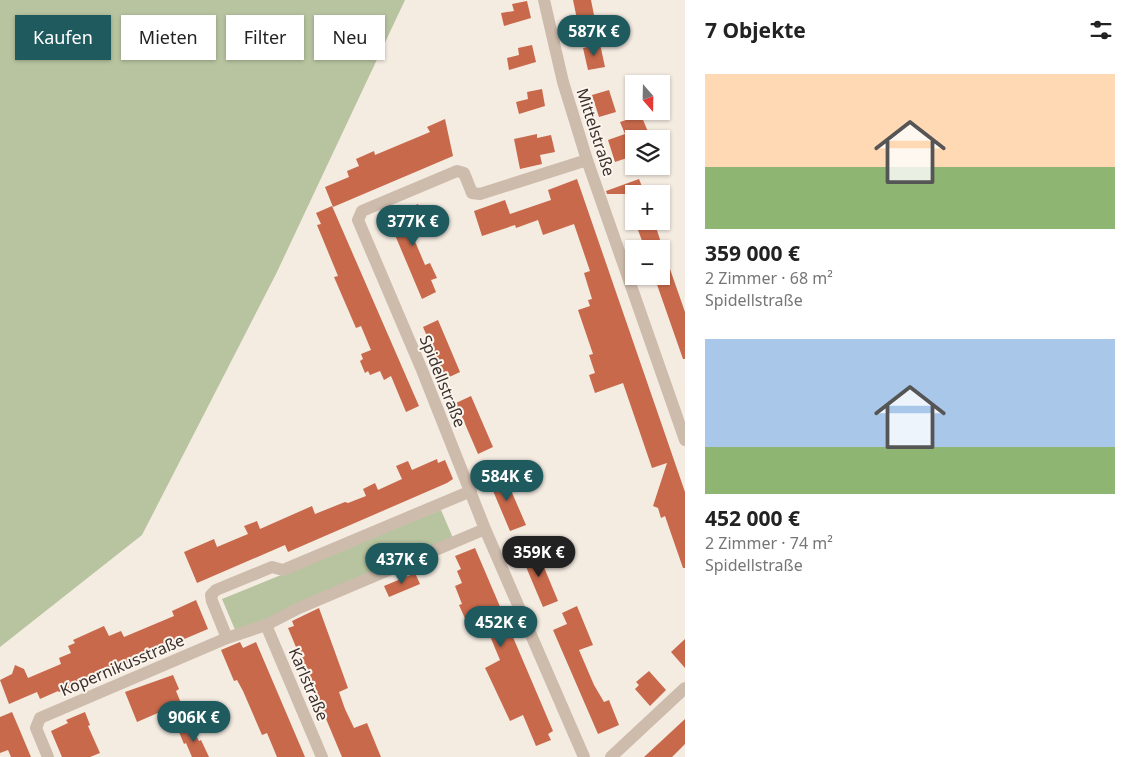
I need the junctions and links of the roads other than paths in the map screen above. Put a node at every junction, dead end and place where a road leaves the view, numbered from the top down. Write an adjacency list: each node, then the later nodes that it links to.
1 (544, 0): 2 (street, Mittelstraße)
2 (587, 160): 3 (street, Mittelstraße); 4 (street, Spidellstraße)
3 (685, 440)
4 (471, 491): 5 (street, Spidellstraße); 7 (street)
5 (486, 529): 6 (street, Kopernikusstraße); 11 (street, Spidellstraße)
6 (266, 625): 7 (street, Kopernikusstraße); 10 (street, Karlstraße)
7 (227, 638): 9 (street, Kopernikusstraße)
8 (685, 688): 12 (street)
9 (48, 757)
10 (322, 757)
11 (584, 757)
12 (611, 757)

